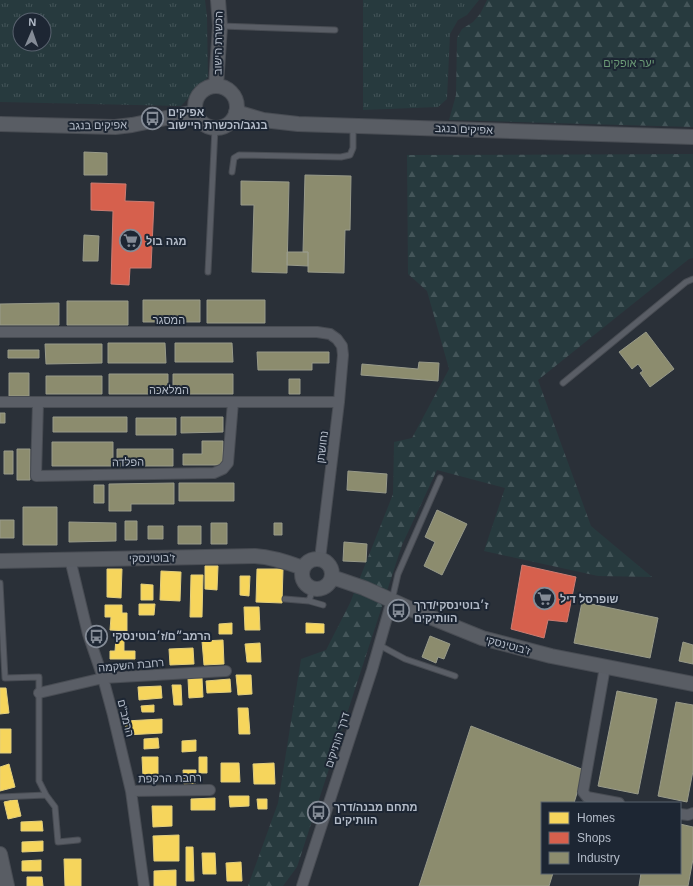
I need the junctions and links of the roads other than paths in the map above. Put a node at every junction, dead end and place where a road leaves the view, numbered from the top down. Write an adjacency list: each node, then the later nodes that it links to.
1 (218, 0): 2 (street, הכשרת הישוב)
2 (220, 26): 3 (lane); 4 (street, הכשרת הישוב)
3 (335, 30)
4 (216, 86): 5 (street); 6 (street)
5 (195, 112): 7 (street, אפיקים בנגב); 9 (street)
6 (236, 112): 8 (street, אפיקים בנגב); 9 (street)
7 (0, 124)
8 (353, 126): 10 (street, אפיקים בנגב); 11 (lane)
9 (215, 128): 12 (lane)
10 (693, 137)
11 (232, 172)
12 (208, 272)
13 (693, 279): 16 (lane)
14 (0, 332): 15 (street, המסגר)
15 (337, 339): 19 (street, נחושתן)
16 (563, 383)
17 (0, 402): 20 (street, המלאכה)
18 (233, 402): 19 (street, המלאכה); 20 (street, המלאכה); 20 (street, הפלדה)
19 (339, 402): 23 (street, נחושתן)
20 (38, 403)
21 (440, 478): 30 (lane)
22 (70, 559): 24 (street, ז'בוטינסקי); 25 (street, ז'בוטינסקי); 36 (street, הרמב"ם)
23 (320, 559): 25 (street); 26 (street)
24 (0, 561)
25 (303, 568): 28 (street)
26 (332, 577): 28 (street); 30 (street, ז'בוטינסקי)
27 (0, 583): 38 (lane)
28 (311, 595): 29 (lane); 31 (lane)
29 (285, 599)
30 (392, 600): 32 (street, דרך הותיקים); 33 (street, ז'בוטינסקי)
31 (323, 605)
32 (379, 644): 35 (lane); 51 (street, דרך הותיקים)
33 (605, 666): 37 (street, ז'בוטינסקי); 43 (street)
34 (226, 671): 36 (street, רחבת השקמה)
35 (454, 676)
36 (103, 678): 38 (street, רחבת השקמה); 40 (street, הרמב"ם)
37 (693, 684)
38 (39, 693): 41 (lane)
39 (210, 790): 40 (street, רחבת הרקפת)
40 (130, 791): 50 (street, הרמב"ם)
41 (46, 795): 42 (lane); 46 (lane)
42 (0, 797)
43 (613, 802)
44 (693, 813): 45 (street)
45 (681, 814)
46 (78, 840)
47 (0, 854): 48 (street)
48 (2, 870): 49 (street)
49 (7, 886)
50 (144, 886)
51 (302, 886)

